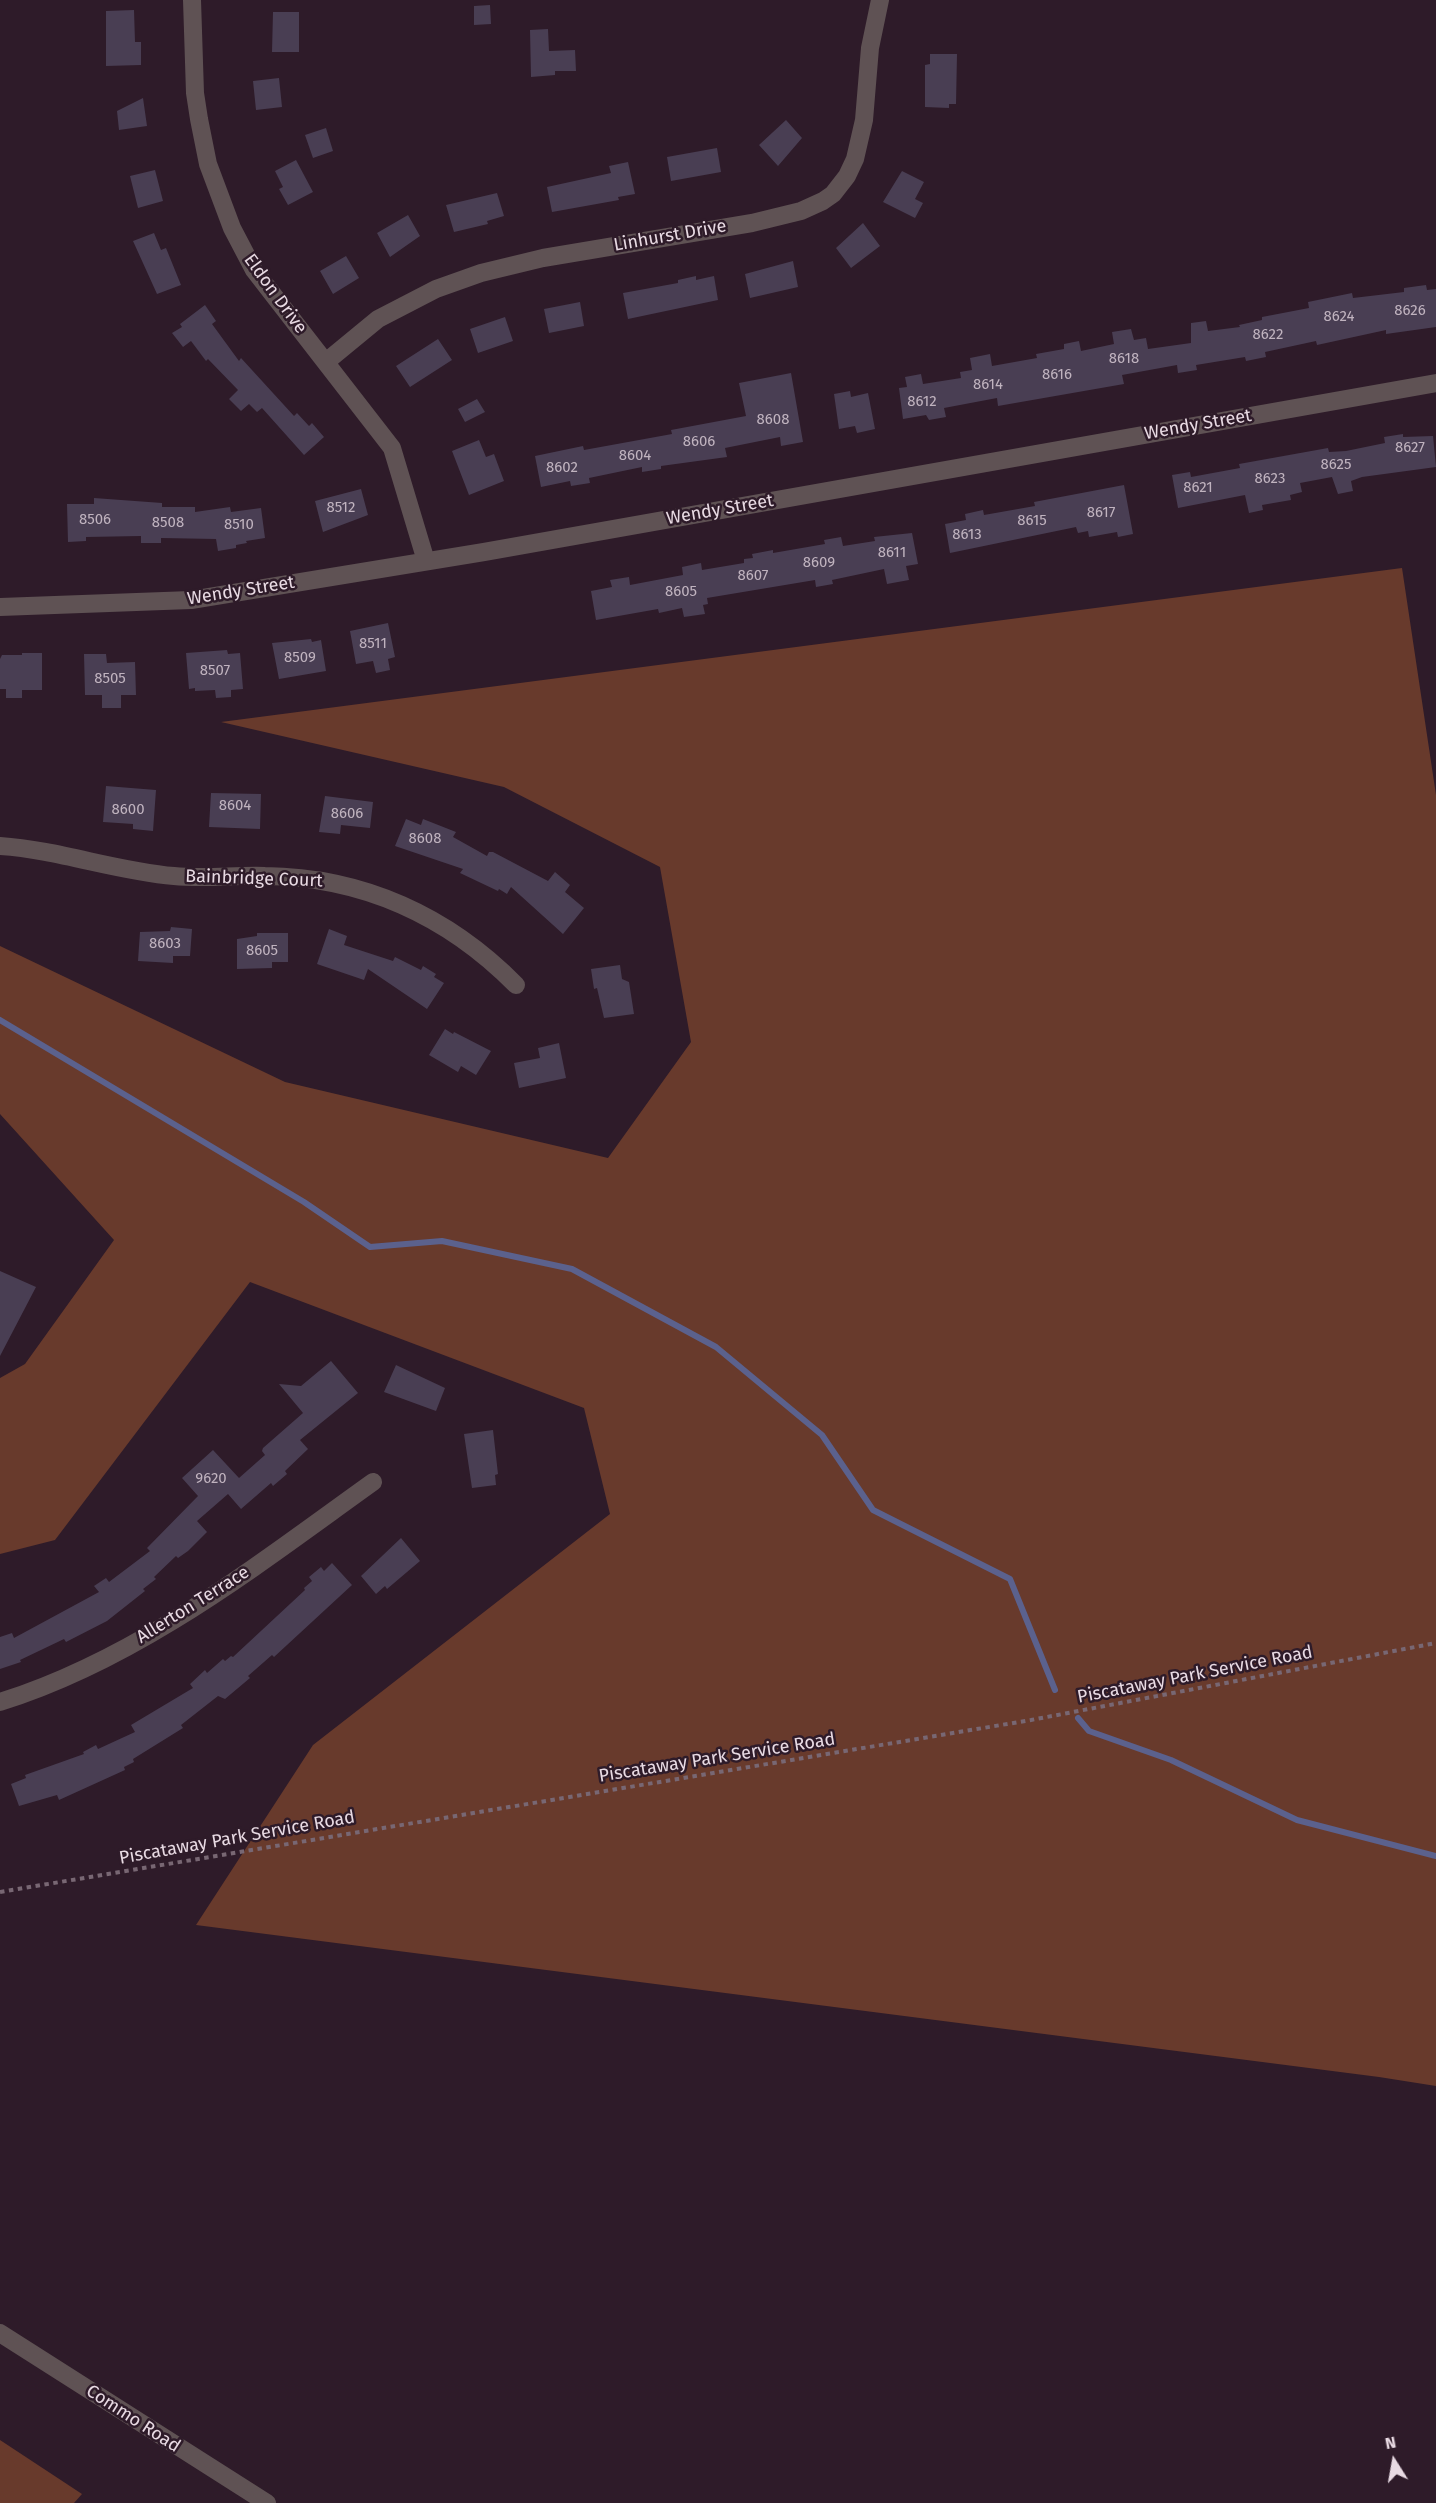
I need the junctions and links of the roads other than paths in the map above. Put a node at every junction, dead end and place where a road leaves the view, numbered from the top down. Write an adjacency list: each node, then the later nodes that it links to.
1 (192, 0): 3 (street, Eldon Drive)
2 (879, 0): 3 (street, Linhurst Drive)
3 (327, 361): 5 (street, Eldon Drive)
4 (1436, 383): 5 (street, Wendy Street)
5 (426, 561): 6 (street, Wendy Street)
6 (0, 607)
7 (0, 846): 8 (street, Bainbridge Court)
8 (516, 985)
9 (373, 1482): 10 (street, Allerton Terrace)
10 (0, 1702)
11 (0, 2333): 12 (street, Commo Road)
12 (267, 2503)

